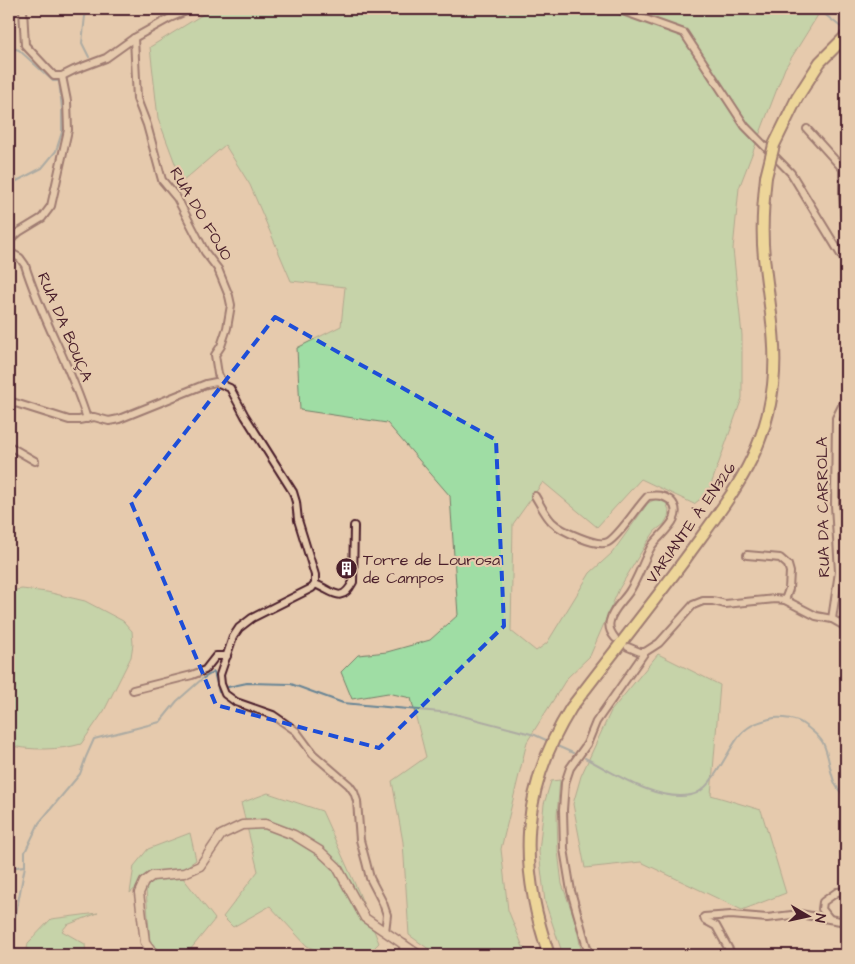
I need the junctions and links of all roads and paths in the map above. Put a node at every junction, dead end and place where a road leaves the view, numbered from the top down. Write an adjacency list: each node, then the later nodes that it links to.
1 (23, 9): 6 (street)
2 (192, 9): 5 (street)
3 (617, 9): 11 (street)
4 (846, 36): 38 (main road, VARIANTE À EN326, bridge)
5 (134, 38): 6 (street); 12 (street, RUA DO FOJO)
6 (62, 76): 9 (street)
7 (807, 130): 8 (street)
8 (846, 236)
9 (9, 240)
10 (9, 252): 15 (street, RUA DA BOUÇA)
11 (846, 264)
12 (223, 384): 15 (street); 21 (street)
13 (846, 398): 23 (street, RUA DA CARROLA)
14 (9, 401): 15 (street)
15 (87, 419)
16 (9, 446): 17 (street)
17 (35, 461)
18 (535, 496): 25 (street)
19 (354, 526): 21 (street)
20 (747, 555): 22 (street)
21 (315, 584): 28 (street)
22 (785, 600): 23 (street); 27 (street)
23 (832, 619): 24 (street)
24 (846, 627)
25 (615, 638)
26 (628, 647): 27 (street)
27 (645, 652): 39 (street)
28 (227, 656): 29 (street); 33 (street)
29 (133, 690)
30 (846, 891): 31 (street)
31 (829, 919): 32 (street); 40 (street)
32 (846, 922)
33 (385, 932): 34 (street); 35 (street)
34 (404, 944): 36 (street); 37 (street)
35 (155, 955)
36 (407, 955)
37 (419, 955)
38 (549, 955)
39 (589, 955)
40 (732, 955)

